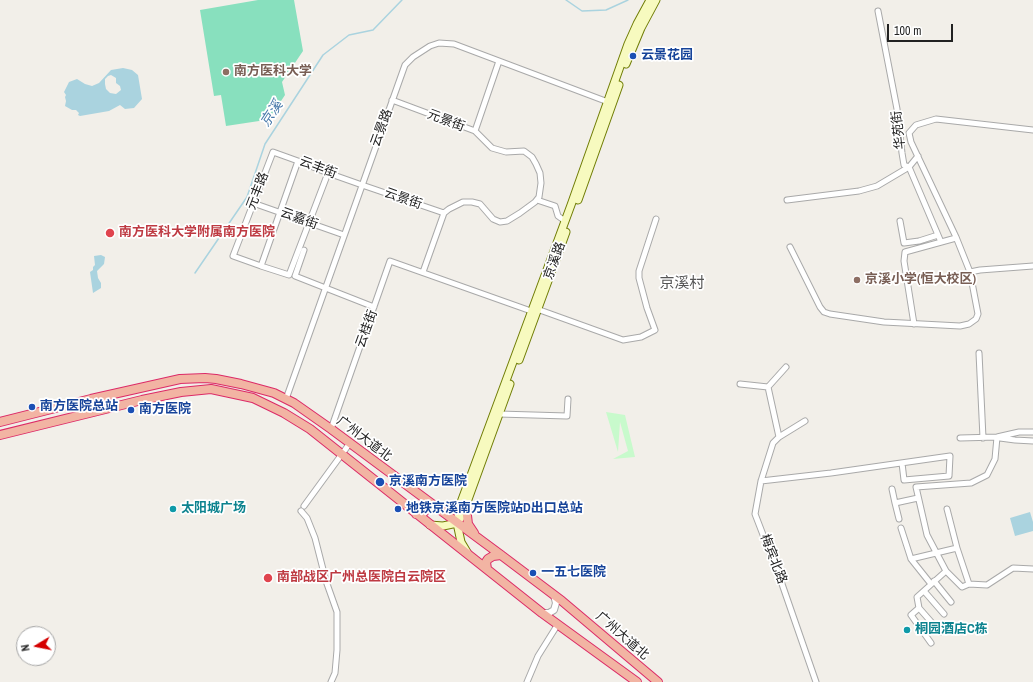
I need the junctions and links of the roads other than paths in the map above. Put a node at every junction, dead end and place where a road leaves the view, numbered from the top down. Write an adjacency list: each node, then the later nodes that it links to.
1 (650, 0): 6 (main road, 京溪路)
2 (656, 0): 36 (main road, 京溪路)
3 (878, 11): 12 (street, 华苑街)
4 (499, 61): 5 (street, 云景路); 6 (street, 云景路); 8 (street, 元景街)
5 (392, 100): 8 (street, 元景街); 14 (street, 云景路)
6 (608, 102): 22 (main road, 京溪路)
7 (1033, 130): 10 (street)
8 (475, 132): 15 (street)
9 (273, 152): 11 (street, 云丰街); 17 (street, 元丰路)
10 (918, 156): 12 (street); 26 (street)
11 (298, 161): 13 (street, 云丰街); 18 (street)
12 (909, 167): 16 (street); 25 (street, 华苑街)
13 (328, 172): 14 (street, 云丰街); 23 (street)
14 (362, 185): 19 (street, 云景街); 24 (street, 云景路)
15 (537, 200): 19 (street); 22 (street)
16 (787, 200)
17 (253, 203): 18 (street, 云嘉街); 30 (street, 元丰路)
18 (280, 212): 23 (street, 云嘉街); 30 (street)
19 (444, 213): 32 (street)
20 (656, 220): 36 (street, 云桂街)
21 (900, 220): 25 (street)
22 (565, 221): 36 (main road, 京溪路)
23 (308, 222): 24 (street, 云嘉街); 30 (street)
24 (344, 235): 34 (street, 云景路)
25 (938, 235): 27 (street, 华苑街)
26 (956, 238): 27 (street); 33 (street)
27 (941, 242): 37 (street)
28 (790, 247): 37 (street)
29 (304, 250): 34 (street)
30 (261, 266)
31 (1033, 266): 33 (street)
32 (423, 272): 35 (street, 云桂街); 36 (street, 云桂街)
33 (970, 272): 37 (street)
34 (326, 288): 35 (street); 42 (street, 云景路)
35 (374, 307): 47 (street, 云桂街)
36 (534, 310): 44 (main road, 京溪路); 63 (main road, 京溪路)
37 (914, 324)
38 (979, 353): 53 (street)
39 (786, 367): 41 (street)
40 (740, 384): 41 (street)
41 (768, 387): 50 (street)
42 (286, 399): 46 (highway, 广州大道北); 47 (highway, 广州大道北)
43 (568, 399): 44 (street)
44 (499, 414): 63 (main road, 京溪路)
45 (804, 421): 50 (street)
46 (0, 422)
47 (331, 429): 55 (highway, 广州大道北)
48 (1033, 432): 51 (street)
49 (0, 434): 56 (highway, 广州大道北)
50 (779, 437): 58 (street, 梅宾北路)
51 (997, 437): 53 (street); 54 (street); 60 (street)
52 (960, 438): 53 (street)
53 (983, 438)
54 (1033, 441)
55 (350, 443): 56 (street); 61 (highway, 广州大道北)
56 (342, 454): 66 (highway, 广州大道北); 91 (street)
57 (902, 463): 57 (street); 58 (street)
58 (761, 481): 95 (street, 梅宾北路)
59 (892, 489): 62 (street)
60 (918, 498): 62 (street); 73 (street)
61 (428, 502): 65 (highway, 广州大道北); 66 (highway)
62 (895, 503): 67 (street)
63 (463, 506): 65 (highway); 68 (main road, 京溪路); 71 (highway)
64 (947, 509): 72 (street)
65 (443, 512): 68 (highway, 广州大道北)
66 (416, 514): 69 (highway, 广州大道北)
67 (899, 520)
68 (457, 522): 69 (main road); 71 (highway, 广州大道北); 75 (main road, 京溪路)
69 (430, 525): 75 (highway, 广州大道北)
70 (901, 528): 76 (street)
71 (480, 540): 74 (highway, 广州大道北)
72 (957, 548): 73 (street); 81 (street)
73 (937, 553): 76 (street); 79 (street)
74 (501, 555): 77 (highway); 83 (highway, 广州大道北)
75 (471, 557): 77 (highway, 广州大道北)
76 (911, 559): 80 (street)
77 (487, 569): 86 (highway, 广州大道北)
78 (1033, 569): 81 (street)
79 (946, 571): 80 (street); 81 (street)
80 (933, 583): 82 (street); 84 (street)
81 (969, 584)
82 (924, 591): 85 (street); 87 (street)
83 (554, 595): 86 (street); 94 (highway, 广州大道北)
84 (951, 602)
85 (919, 608): 89 (street); 90 (street)
86 (542, 613): 88 (highway, 广州大道北)
87 (944, 614)
88 (558, 624): 92 (street); 93 (highway, 广州大道北)
89 (940, 632)
90 (931, 643)
91 (331, 682)
92 (527, 682)
93 (637, 682)
94 (658, 682)
95 (816, 682)

